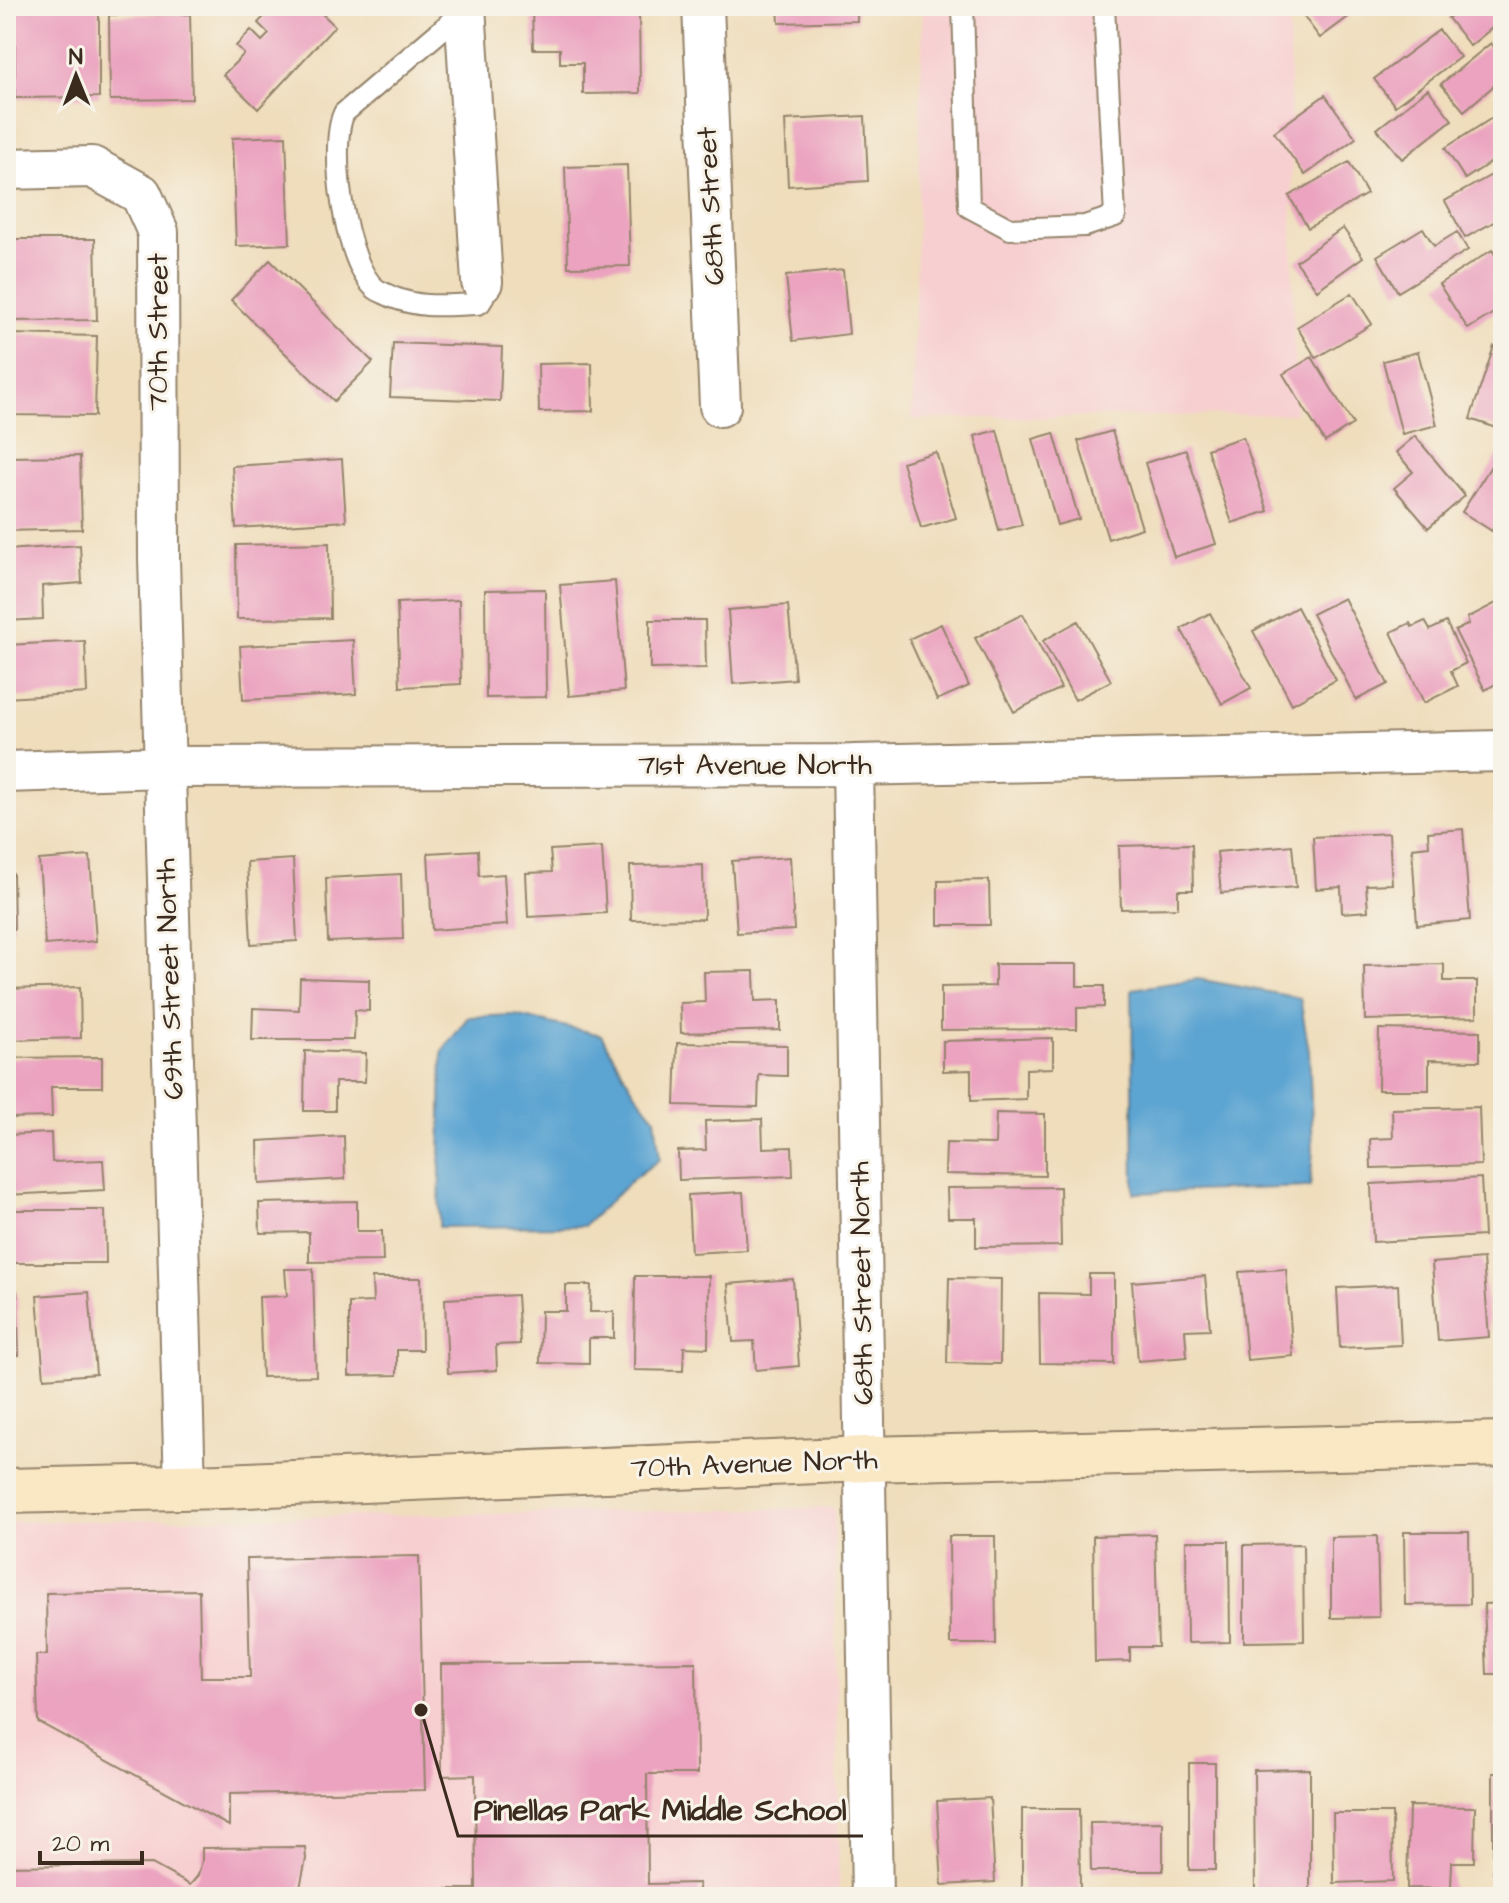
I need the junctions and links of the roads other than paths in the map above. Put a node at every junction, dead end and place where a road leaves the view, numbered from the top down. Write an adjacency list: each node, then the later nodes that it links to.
1 (703, 6): 7 (street, 68th Street)
2 (963, 6): 3 (lane)
3 (1104, 6)
4 (465, 8): 6 (street); 6 (lane)
5 (6, 169): 8 (street, 70th Street)
6 (482, 282)
7 (720, 406)
8 (157, 471): 11 (street, 69th Street North)
9 (1503, 751): 10 (street, 71st Avenue North)
10 (853, 765): 11 (street, 71st Avenue North); 14 (street, 68th Street North)
11 (163, 767): 12 (street, 71st Avenue North); 15 (street, 69th Street North)
12 (6, 772)
13 (1503, 1444): 14 (street, 70th Avenue North)
14 (865, 1459): 15 (street, 70th Avenue North); 17 (street, 68th Street North)
15 (185, 1488): 16 (street, 70th Avenue North)
16 (6, 1491)
17 (872, 1897)

